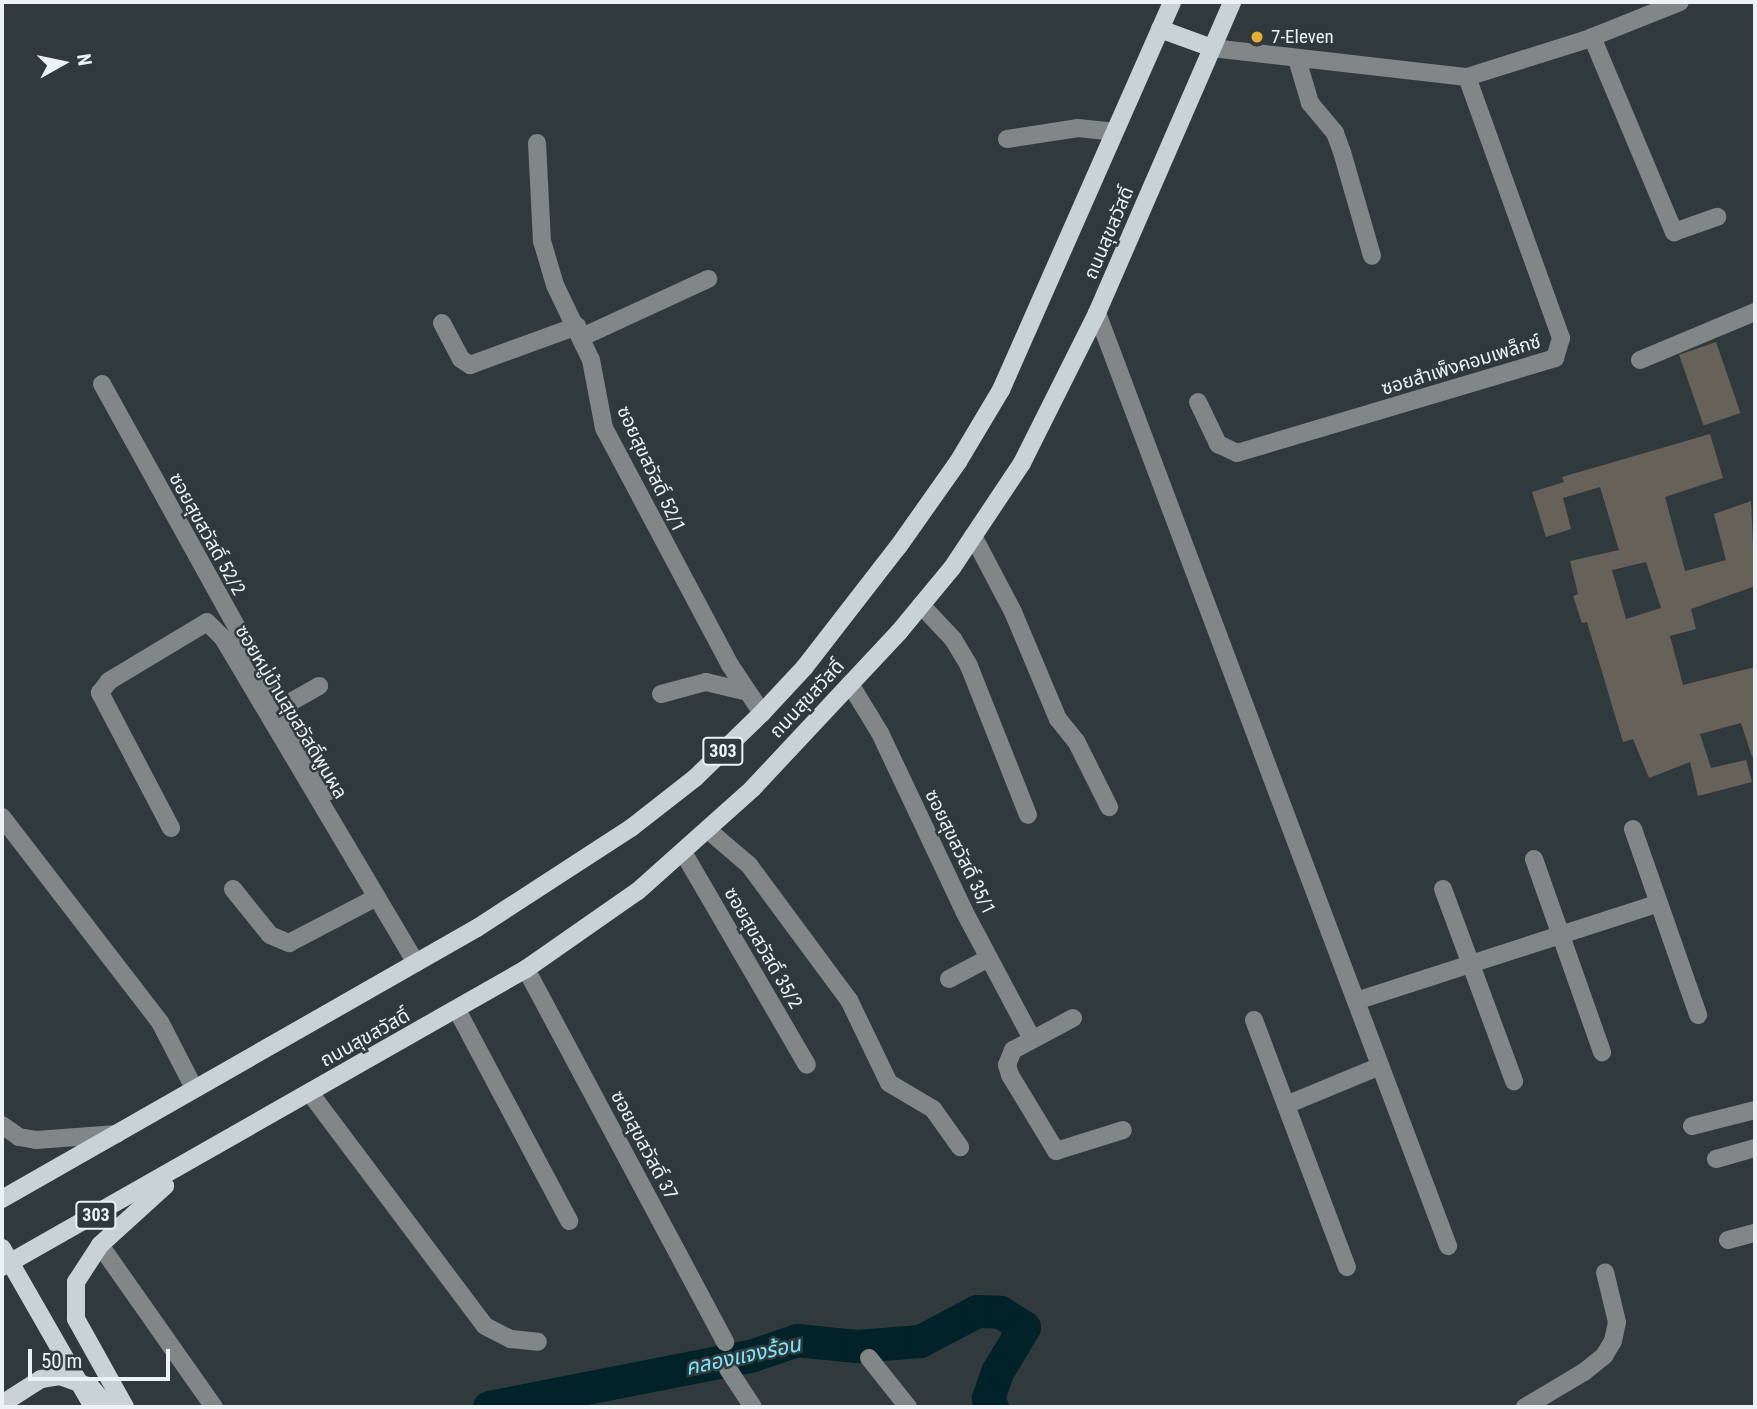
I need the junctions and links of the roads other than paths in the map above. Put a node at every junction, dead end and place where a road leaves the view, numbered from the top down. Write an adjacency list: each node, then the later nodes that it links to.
1 (1172, 2): 4 (main road, ถนนสุขสวัสดิ์ / 303)
2 (1231, 2): 6 (main road, ถนนสุขสวัสดิ์ / 303)
3 (1670, 4): 5 (street)
4 (1160, 29): 6 (main road); 9 (main road, ถนนสุขสวัสดิ์ / 303)
5 (1592, 37): 8 (street); 12 (street)
6 (1212, 48): 7 (street); 16 (main road, ถนนสุขสวัสดิ์ / 303)
7 (1297, 59): 8 (street); 13 (street)
8 (1467, 77): 21 (street, ซอยสำเพ็งคอมเพล็กซ์)
9 (1114, 132): 10 (street); 29 (main road, ถนนสุขสวัสดิ์ / 303)
10 (1007, 139)
11 (537, 143): 18 (street, ซอยสุขสวัสดิ์ 52/1)
12 (1717, 217)
13 (1372, 256)
14 (708, 279): 18 (street)
15 (1755, 312): 19 (street)
16 (1097, 313): 22 (main road, ถนนสุขสวัสดิ์ / 303); 48 (street)
17 (442, 323): 18 (street)
18 (579, 332): 26 (street, ซอยสุขสวัสดิ์ 52/1)
19 (1640, 360)
20 (102, 384): 28 (street, ซอยสุขสวัสดิ์ 52/2)
21 (1198, 401)
22 (973, 536): 23 (main road, ถนนสุขสวัสดิ์ / 303); 30 (street)
23 (921, 605): 24 (main road, ถนนสุขสวัสดิ์ / 303); 31 (street)
24 (850, 684): 35 (main road, ถนนสุขสวัสดิ์ / 303); 43 (street, ซอยสุขสวัสดิ์ 35/1)
25 (319, 686): 28 (street)
26 (748, 692): 27 (street); 29 (street, ซอยสุขสวัสดิ์ 52/1)
27 (661, 694)
28 (280, 708): 44 (street, ซอยสุขสวัสดิ์ 52/2)
29 (762, 713): 44 (main road, ถนนสุขสวัสดิ์ / 303)
30 (1109, 807)
31 (1028, 815)
32 (2, 817): 58 (street)
33 (171, 828): 40 (street, ซอยหมู่บ้านสุขสวัสดิ์พูนผล)
34 (1633, 829): 41 (street)
35 (708, 830): 36 (main road, ถนนสุขสวัสดิ์ / 303); 66 (street)
36 (683, 852): 46 (main road, ถนนสุขสวัสดิ์ / 303); 55 (street, ซอยสุขสวัสดิ์ 35/2)
37 (1534, 859): 42 (street)
38 (233, 889): 40 (street)
39 (1443, 889): 45 (street)
40 (377, 897): 44 (street, ซอยหมู่บ้านสุขสวัสดิ์พูนผล)
41 (1659, 903): 42 (street); 50 (street)
42 (1561, 935): 45 (street); 54 (street)
43 (989, 958): 47 (street); 53 (street, ซอยสุขสวัสดิ์ 35/1)
44 (421, 960): 58 (main road, ถนนสุขสวัสดิ์ / 303)
45 (1470, 964): 48 (street); 57 (street)
46 (526, 969): 49 (main road, ถนนสุขสวัสดิ์ / 303); 81 (street, ซอยสุขสวัสดิ์ 37)
47 (949, 979)
48 (1356, 1001): 56 (street)
49 (457, 1010): 59 (main road, ถนนสุขสวัสดิ์ / 303); 71 (street)
50 (1698, 1015)
51 (1073, 1018): 53 (street)
52 (1254, 1020): 60 (street)
53 (1032, 1039): 64 (street)
54 (1602, 1052)
55 (807, 1065)
56 (1380, 1066): 60 (street); 75 (street)
57 (1514, 1082)
58 (194, 1088): 65 (main road, ถนนสุขสวัสดิ์ / 303)
59 (310, 1093): 69 (main road, ถนนสุขสวัสดิ์ / 303); 80 (street)
60 (1286, 1105): 78 (street)
61 (1755, 1110): 63 (street)
62 (2, 1125): 65 (street)
63 (1692, 1126)
64 (1123, 1130)
65 (117, 1134): 70 (main road, ถนนสุขสวัสดิ์ / 303)
66 (960, 1147)
67 (1755, 1148): 68 (street)
68 (1716, 1159)
69 (191, 1162): 74 (main road); 77 (main road, ถนนสุขสวัสดิ์ / 303)
70 (2, 1199)
71 (569, 1221)
72 (1755, 1233): 73 (street)
73 (1728, 1240)
74 (100, 1245): 87 (main road); 88 (street)
75 (1448, 1247)
76 (2, 1248): 85 (main road, bridge)
77 (2, 1267)
78 (1347, 1267)
79 (1605, 1272): 91 (street)
80 (538, 1342)
81 (724, 1342)
82 (869, 1358): 90 (street)
83 (727, 1369): 89 (street)
84 (2, 1404): 86 (main road)
85 (93, 1407)
86 (108, 1407)
87 (125, 1407)
88 (214, 1407)
89 (752, 1407)
90 (908, 1407)
91 (1525, 1407)

